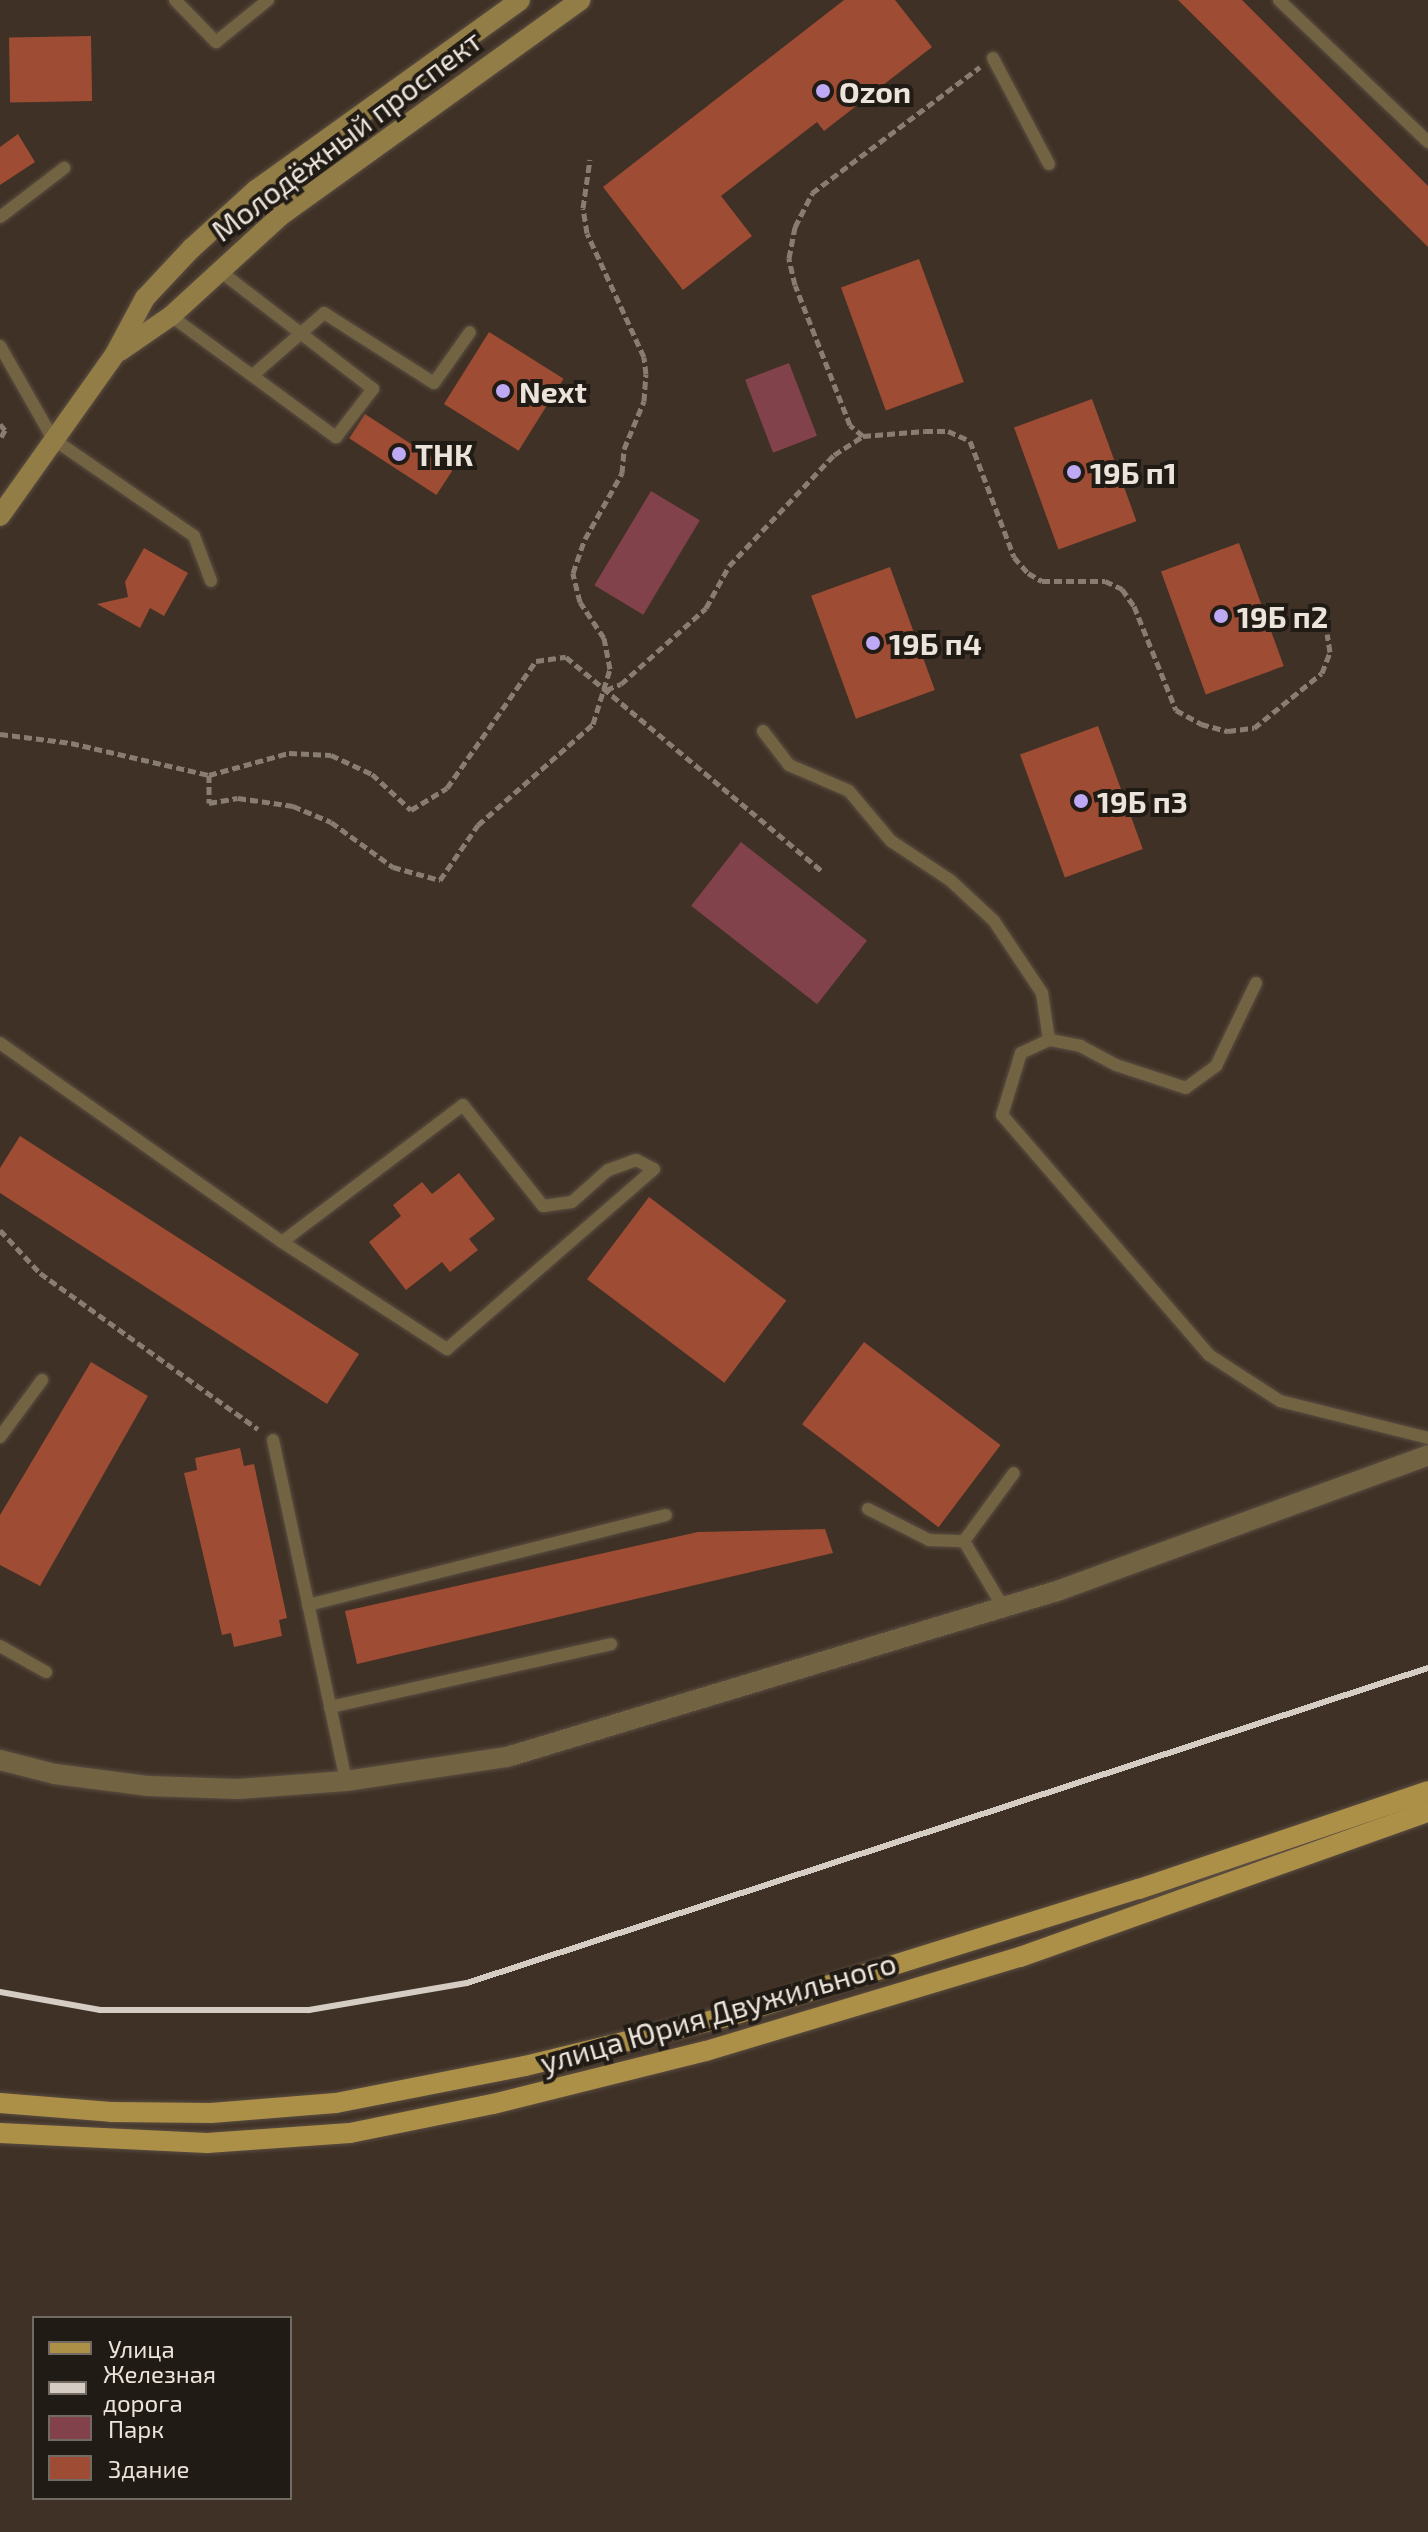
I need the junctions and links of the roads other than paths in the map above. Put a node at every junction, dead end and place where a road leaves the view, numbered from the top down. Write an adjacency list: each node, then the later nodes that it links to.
1 (175, 0): 2 (lane)
2 (268, 0)
3 (520, 0): 16 (main road, Молодёжный проспект)
4 (581, 0): 11 (main road, Молодёжный проспект)
5 (1279, 0): 7 (lane)
6 (993, 58): 8 (lane)
7 (1428, 142)
8 (1049, 164)
9 (64, 168): 10 (lane)
10 (0, 217)
11 (217, 269): 12 (main road, Молодёжный проспект); 14 (lane)
12 (171, 316): 16 (main road, Молодёжный проспект); 17 (lane)
13 (470, 332): 14 (lane)
14 (300, 335): 17 (lane); 17 (lane)
15 (0, 346): 18 (lane)
16 (115, 354): 18 (main road, Молодёжный проспект)
17 (253, 375)
18 (53, 439): 19 (main road, Молодёжный проспект); 20 (lane)
19 (0, 516)
20 (211, 581)
21 (763, 731): 23 (lane)
22 (1256, 983): 23 (lane)
23 (1049, 1040): 29 (lane)
24 (1, 1045): 25 (lane)
25 (282, 1242): 25 (lane)
26 (42, 1380): 27 (lane)
27 (5, 1421): 28 (lane)
28 (0, 1437)
29 (1428, 1438)
30 (273, 1440): 36 (lane)
31 (1428, 1455): 37 (street)
32 (1014, 1473): 35 (lane)
33 (868, 1509): 35 (lane)
34 (666, 1515): 36 (lane)
35 (964, 1541): 37 (lane)
36 (308, 1605): 41 (lane)
37 (1003, 1607): 43 (street)
38 (611, 1644): 41 (lane)
39 (0, 1646): 40 (lane)
40 (46, 1672)
41 (330, 1707): 43 (lane)
42 (0, 1760): 43 (street)
43 (346, 1781)
44 (1428, 1791): 46 (main road, улица Юрия Двужильного)
45 (1428, 1812): 47 (main road, улица Юрия Двужильного)
46 (0, 2103)
47 (0, 2133)

